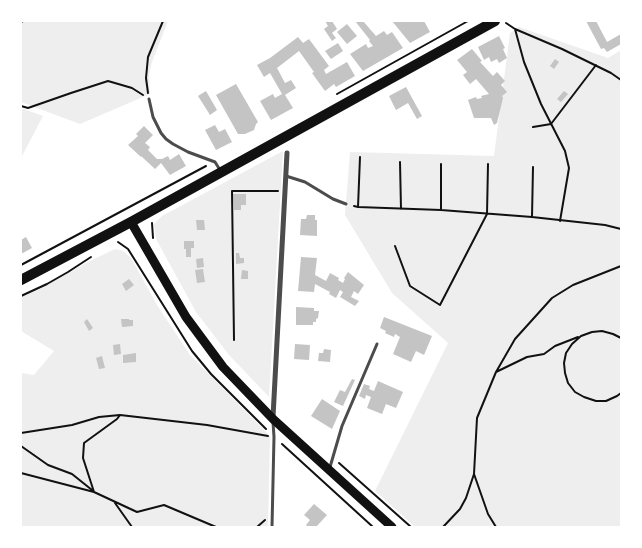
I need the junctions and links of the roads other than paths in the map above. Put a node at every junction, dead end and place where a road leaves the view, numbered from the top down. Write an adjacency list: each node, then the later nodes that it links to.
1 (495, 21): 4 (main road)
2 (149, 99): 4 (lane)
3 (287, 153): 5 (street)
4 (222, 173): 7 (main road)
5 (286, 176): 6 (lane); 10 (street)
6 (346, 204)
7 (132, 222): 8 (main road); 10 (main road)
8 (21, 280)
9 (377, 344): 11 (lane)
10 (273, 419): 11 (main road); 12 (lane)
11 (328, 470): 13 (main road)
12 (272, 527)
13 (392, 527)

